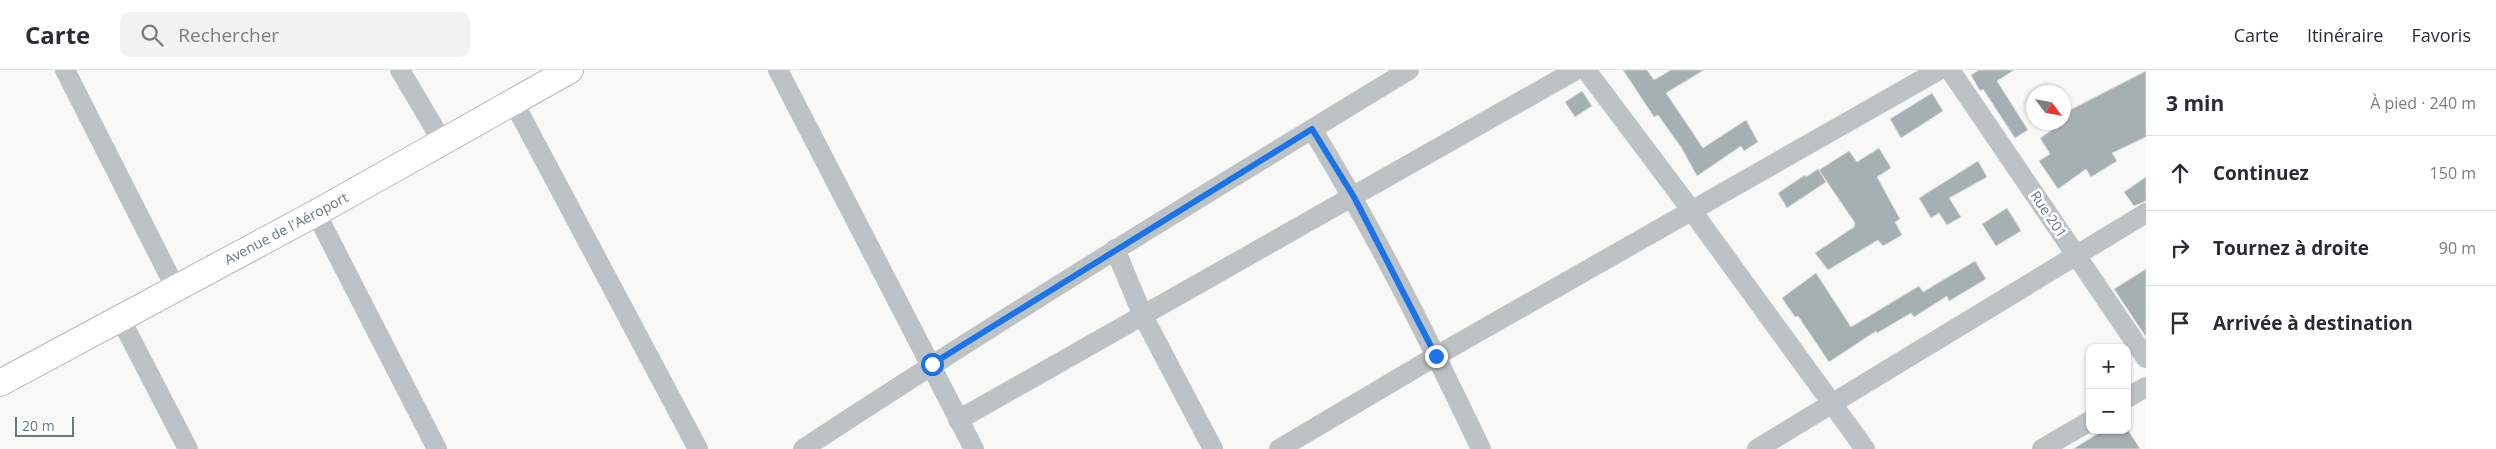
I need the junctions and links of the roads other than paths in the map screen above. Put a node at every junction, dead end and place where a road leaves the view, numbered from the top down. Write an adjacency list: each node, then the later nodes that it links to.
1 (65, 70): 19 (street)
2 (400, 70): 12 (street)
3 (570, 70): 10 (main road, Avenue de l'Aéroport)
4 (778, 70): 24 (street)
5 (1409, 70): 11 (street)
6 (1576, 70): 13 (street)
7 (1586, 70): 14 (street)
8 (1939, 70): 14 (street)
9 (1950, 70): 18 (street, Rue 201)
10 (514, 103): 12 (main road, Avenue de l'Aéroport); 33 (street)
11 (1312, 129): 13 (street); 17 (street)
12 (442, 141): 15 (main road, Avenue de l'Aéroport)
13 (1354, 197): 20 (street); 22 (street)
14 (1692, 211): 22 (street); 28 (street)
15 (316, 213): 19 (main road, Avenue de l'Aéroport); 32 (street)
16 (2146, 214): 18 (street)
17 (1115, 249): 20 (street); 24 (street)
18 (2078, 256): 23 (street, Rue 201); 28 (street)
19 (175, 287): 21 (main road, Avenue de l'Aéroport)
20 (1143, 316): 29 (street); 36 (street)
21 (120, 318): 25 (main road, Avenue de l'Aéroport); 31 (street)
22 (1436, 356): 37 (street); 38 (street)
23 (2146, 358)
24 (932, 364): 29 (street); 34 (street)
25 (0, 383)
26 (2146, 387): 27 (street)
27 (2131, 396)
28 (1833, 404): 39 (street); 40 (street)
29 (958, 420): 35 (street)
30 (2086, 422): 41 (street)
31 (188, 449)
32 (437, 449)
33 (698, 449)
34 (803, 449)
35 (974, 449)
36 (1213, 449)
37 (1279, 449)
38 (1481, 449)
39 (1757, 449)
40 (1865, 449)
41 (2042, 449)

